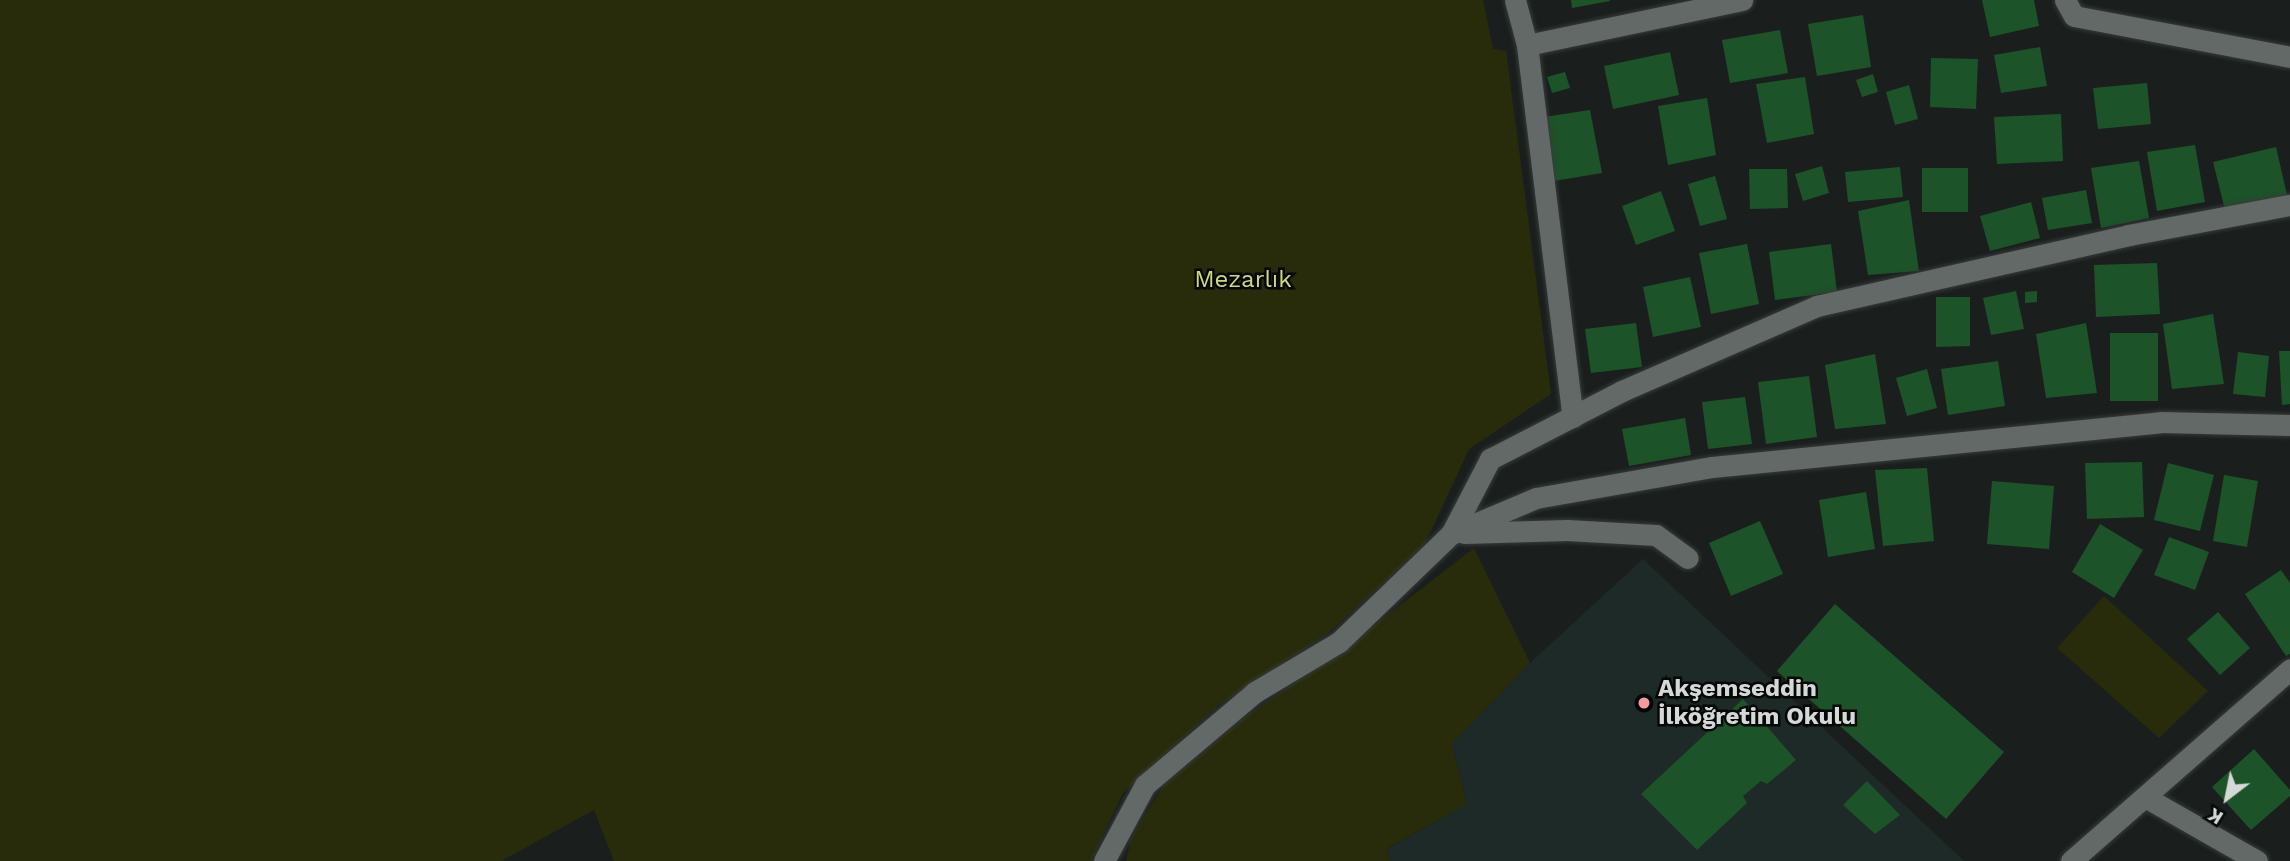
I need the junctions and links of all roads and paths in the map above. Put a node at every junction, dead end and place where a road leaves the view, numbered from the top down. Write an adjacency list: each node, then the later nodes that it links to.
1 (1515, 0): 4 (street)
2 (1742, 0): 4 (street)
3 (2065, 0): 5 (street)
4 (1527, 45): 7 (street)
5 (2290, 57)
6 (2290, 205): 7 (street)
7 (1573, 417): 9 (street)
8 (2290, 425): 9 (street)
9 (1451, 534): 10 (street); 13 (street)
10 (1688, 558)
11 (2290, 669): 12 (street)
12 (2145, 797): 14 (street); 15 (street)
13 (1104, 861)
14 (2071, 861)
15 (2257, 861)

